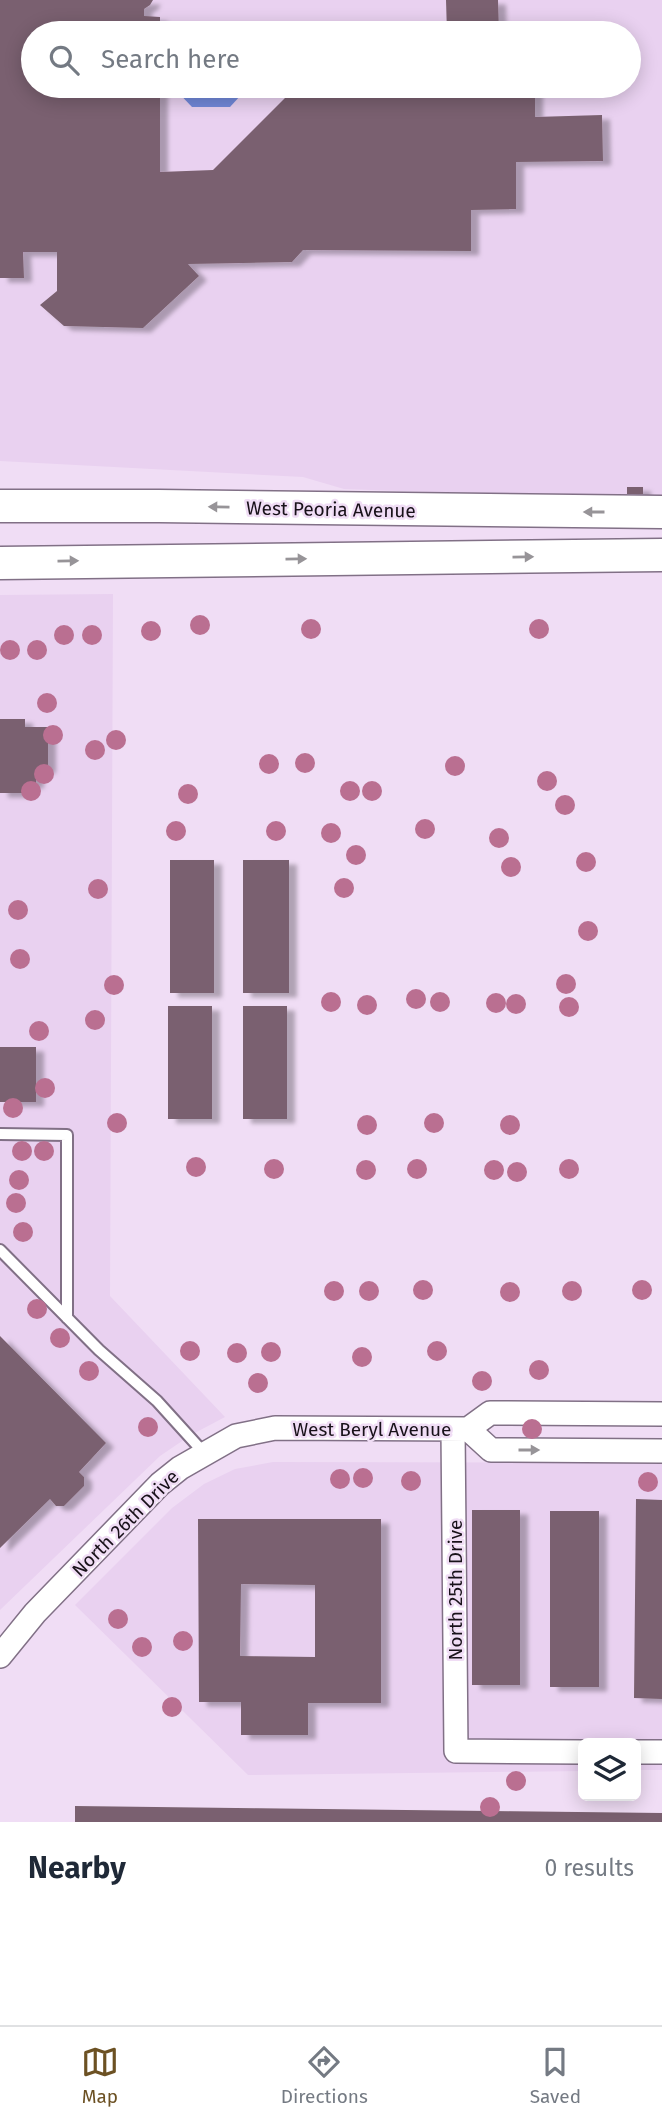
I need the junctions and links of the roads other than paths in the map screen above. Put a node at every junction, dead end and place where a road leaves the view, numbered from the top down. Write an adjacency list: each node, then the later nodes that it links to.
1 (0, 506): 2 (main road, West Peoria Avenue, one-way to 1)
2 (662, 512)
3 (662, 555): 4 (main road, one-way to 3)
4 (0, 563)
5 (0, 1134): 7 (lane)
6 (0, 1250): 7 (lane)
7 (67, 1318): 12 (lane)
8 (662, 1414): 10 (street, West Beryl Avenue)
9 (275, 1428): 10 (street, West Beryl Avenue); 12 (street, North 26th Drive)
10 (461, 1429): 11 (street, West Beryl Avenue, one-way to 11); 14 (street, North 25th Drive)
11 (662, 1451)
12 (205, 1454): 13 (street, North 26th Drive)
13 (0, 1656)
14 (578, 1752)
15 (641, 1752): 16 (street)
16 (662, 1752)

